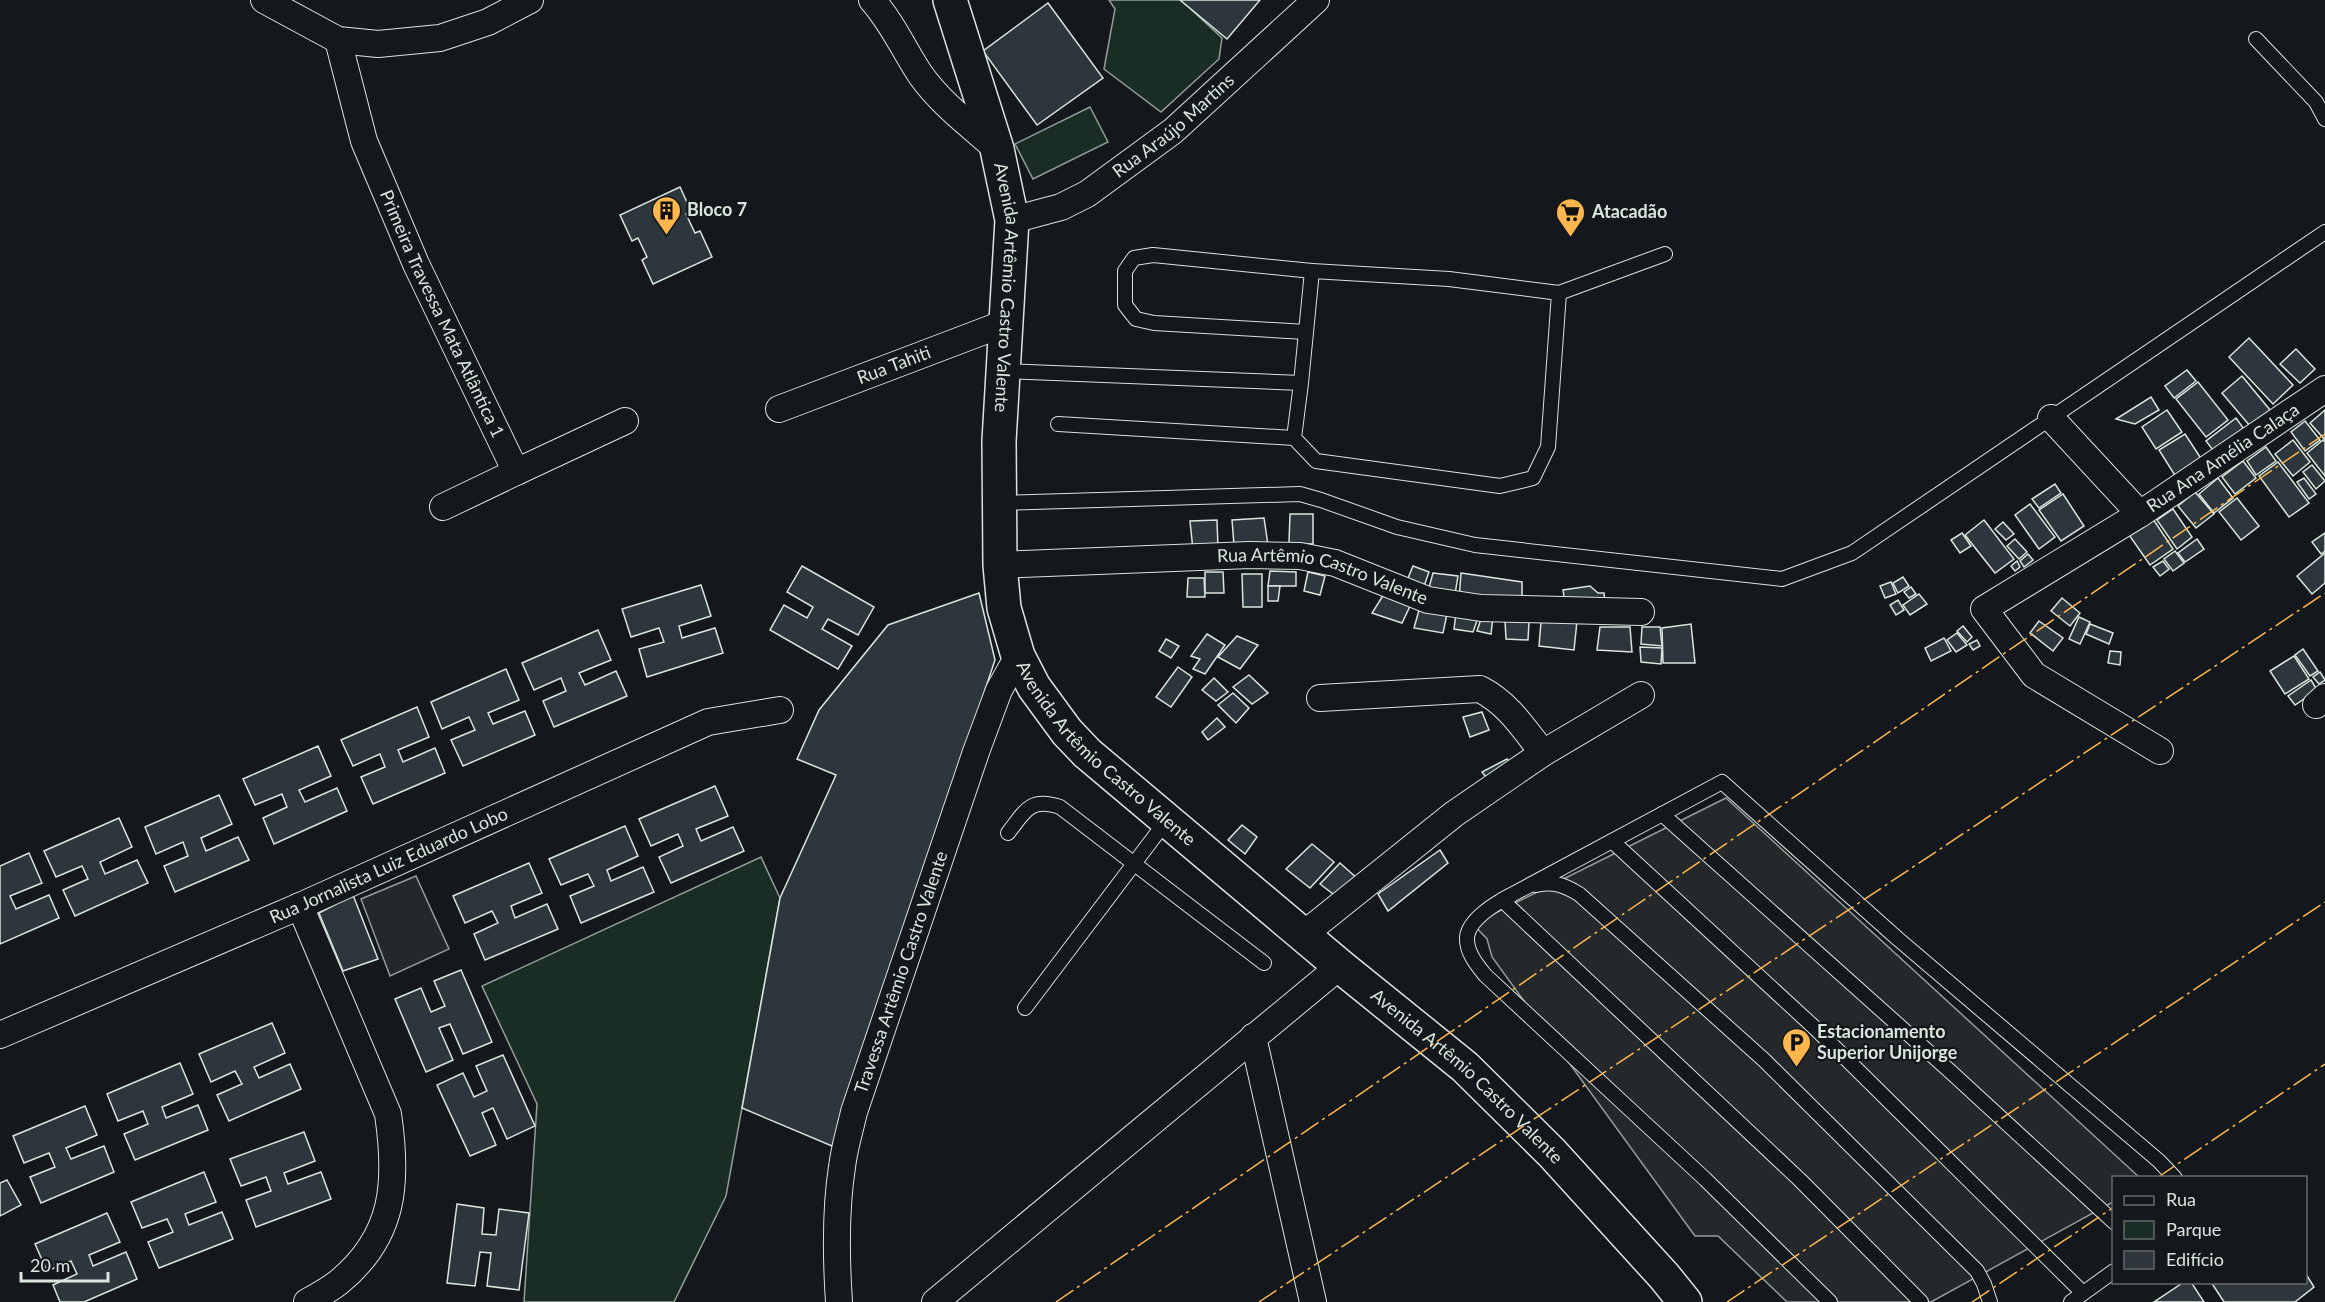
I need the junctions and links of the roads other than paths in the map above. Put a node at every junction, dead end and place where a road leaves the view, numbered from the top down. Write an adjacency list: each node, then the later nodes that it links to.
1 (264, 0): 7 (street)
2 (530, 0): 7 (street)
3 (872, 0): 9 (street)
4 (950, 0): 9 (main road, Avenida Artêmio Castro Valente)
5 (1316, 0): 10 (street, Rua Araújo Martins)
6 (2256, 39): 8 (lane)
7 (338, 40): 25 (street, Primeira Travessa Mata Atlântica 1)
8 (2325, 119)
9 (997, 149): 10 (main road, Avenida Artêmio Castro Valente)
10 (1012, 220): 15 (main road, Avenida Artêmio Castro Valente)
11 (2325, 232): 21 (lane)
12 (1665, 254): 14 (lane)
13 (1312, 271): 14 (lane); 16 (lane); 16 (lane)
14 (1559, 293): 24 (lane)
15 (1008, 322): 17 (main road, Avenida Artêmio Castro Valente); 20 (street, Rua Tahiti)
16 (1306, 332): 18 (lane)
17 (1004, 371): 18 (lane); 26 (main road, Avenida Artêmio Castro Valente)
18 (1301, 382): 24 (lane)
19 (2325, 389): 28 (street, Rua Ana Amélia Calaça)
20 (779, 409)
21 (2051, 418): 26 (lane); 28 (street, Rua Ana Amélia Calaça)
22 (625, 421): 25 (street)
23 (1058, 424): 24 (lane)
24 (1294, 438)
25 (516, 472): 27 (street)
26 (999, 503): 29 (main road, Avenida Artêmio Castro Valente)
27 (443, 507)
28 (2140, 513): 35 (street)
29 (1000, 565): 30 (street, Rua Artêmio Castro Valente); 31 (main road, Avenida Artêmio Castro Valente)
30 (1641, 612)
31 (1018, 656): 38 (main road, Avenida Artêmio Castro Valente); 55 (street, Travessa Artêmio Castro Valente)
32 (1641, 695): 36 (street)
33 (1320, 698): 36 (street)
34 (780, 710): 43 (street, Rua Jornalista Luiz Eduardo Lobo)
35 (2160, 751)
36 (1543, 753): 44 (street)
37 (1662, 814): 40 (lane); 50 (lane); 51 (lane)
38 (1167, 820): 41 (lane); 44 (main road, Avenida Artêmio Castro Valente)
39 (1008, 833): 41 (lane)
40 (1612, 841): 42 (lane); 53 (lane)
41 (1133, 864): 45 (lane); 47 (lane)
42 (1502, 900): 59 (lane); 60 (lane); 61 (lane)
43 (300, 906): 48 (street, Rua Jornalista Luiz Eduardo Lobo); 54 (street)
44 (1303, 935): 46 (main road, Avenida Artêmio Castro Valente)
45 (1264, 963)
46 (1340, 966): 49 (street); 58 (main road, Avenida Artêmio Castro Valente)
47 (1025, 1008)
48 (0, 1035)
49 (1253, 1037): 56 (street); 57 (street)
50 (2173, 1176)
51 (2112, 1220)
52 (2112, 1272): 53 (lane)
53 (2083, 1293): 62 (lane)
54 (307, 1302)
55 (839, 1302)
56 (935, 1302)
57 (1313, 1302)
58 (1684, 1302)
59 (1830, 1302)
60 (1921, 1302)
61 (1990, 1302)
62 (2071, 1302)

